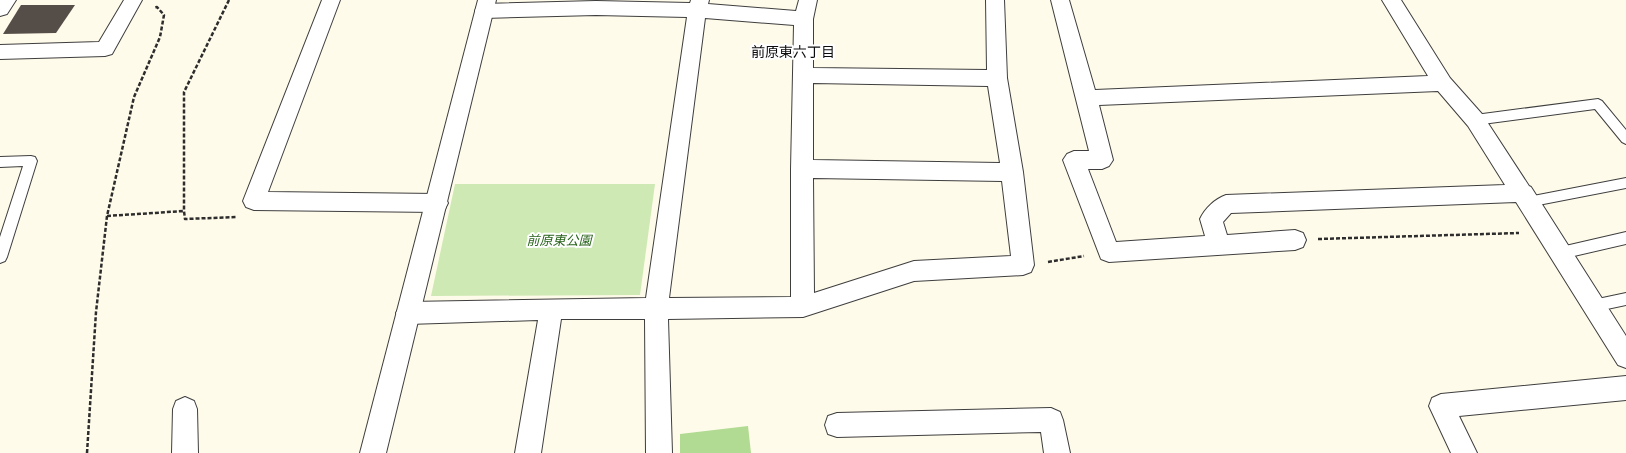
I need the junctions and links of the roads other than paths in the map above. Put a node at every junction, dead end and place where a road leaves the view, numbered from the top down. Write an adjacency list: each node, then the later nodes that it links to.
1 (7, 0): 10 (street)
2 (133, 0): 12 (street)
3 (331, 0): 24 (street)
4 (995, 0): 14 (street)
5 (1060, 0): 16 (street)
6 (1391, 0): 15 (street)
7 (597, 4): 8 (street); 9 (street)
8 (698, 5): 11 (street); 34 (street)
9 (485, 6): 24 (street)
10 (0, 9)
11 (806, 10): 13 (street)
12 (0, 52)
13 (804, 75): 14 (street); 20 (street)
14 (997, 78): 21 (street)
15 (1443, 83): 16 (street); 17 (street)
16 (1087, 98): 27 (street)
17 (1475, 120): 18 (lane); 23 (street)
18 (1626, 139)
19 (0, 162): 29 (lane)
20 (802, 169): 21 (street); 32 (street)
21 (1012, 172): 32 (street)
22 (1626, 183): 23 (lane)
23 (1525, 198): 27 (street); 28 (street)
24 (437, 203): 35 (street)
25 (1626, 238): 28 (lane)
26 (1295, 240): 27 (street)
27 (1219, 245)
28 (1561, 253): 31 (street)
29 (0, 257)
30 (1626, 299): 31 (lane)
31 (1593, 306): 36 (street)
32 (802, 307): 34 (street)
33 (551, 309): 34 (street); 35 (street); 42 (street)
34 (656, 309): 43 (street)
35 (408, 313): 41 (street)
36 (1626, 357)
37 (1626, 388): 45 (street)
38 (185, 409): 40 (street)
39 (836, 426): 44 (street)
40 (185, 453)
41 (373, 453)
42 (528, 453)
43 (659, 453)
44 (1057, 453)
45 (1464, 453)

